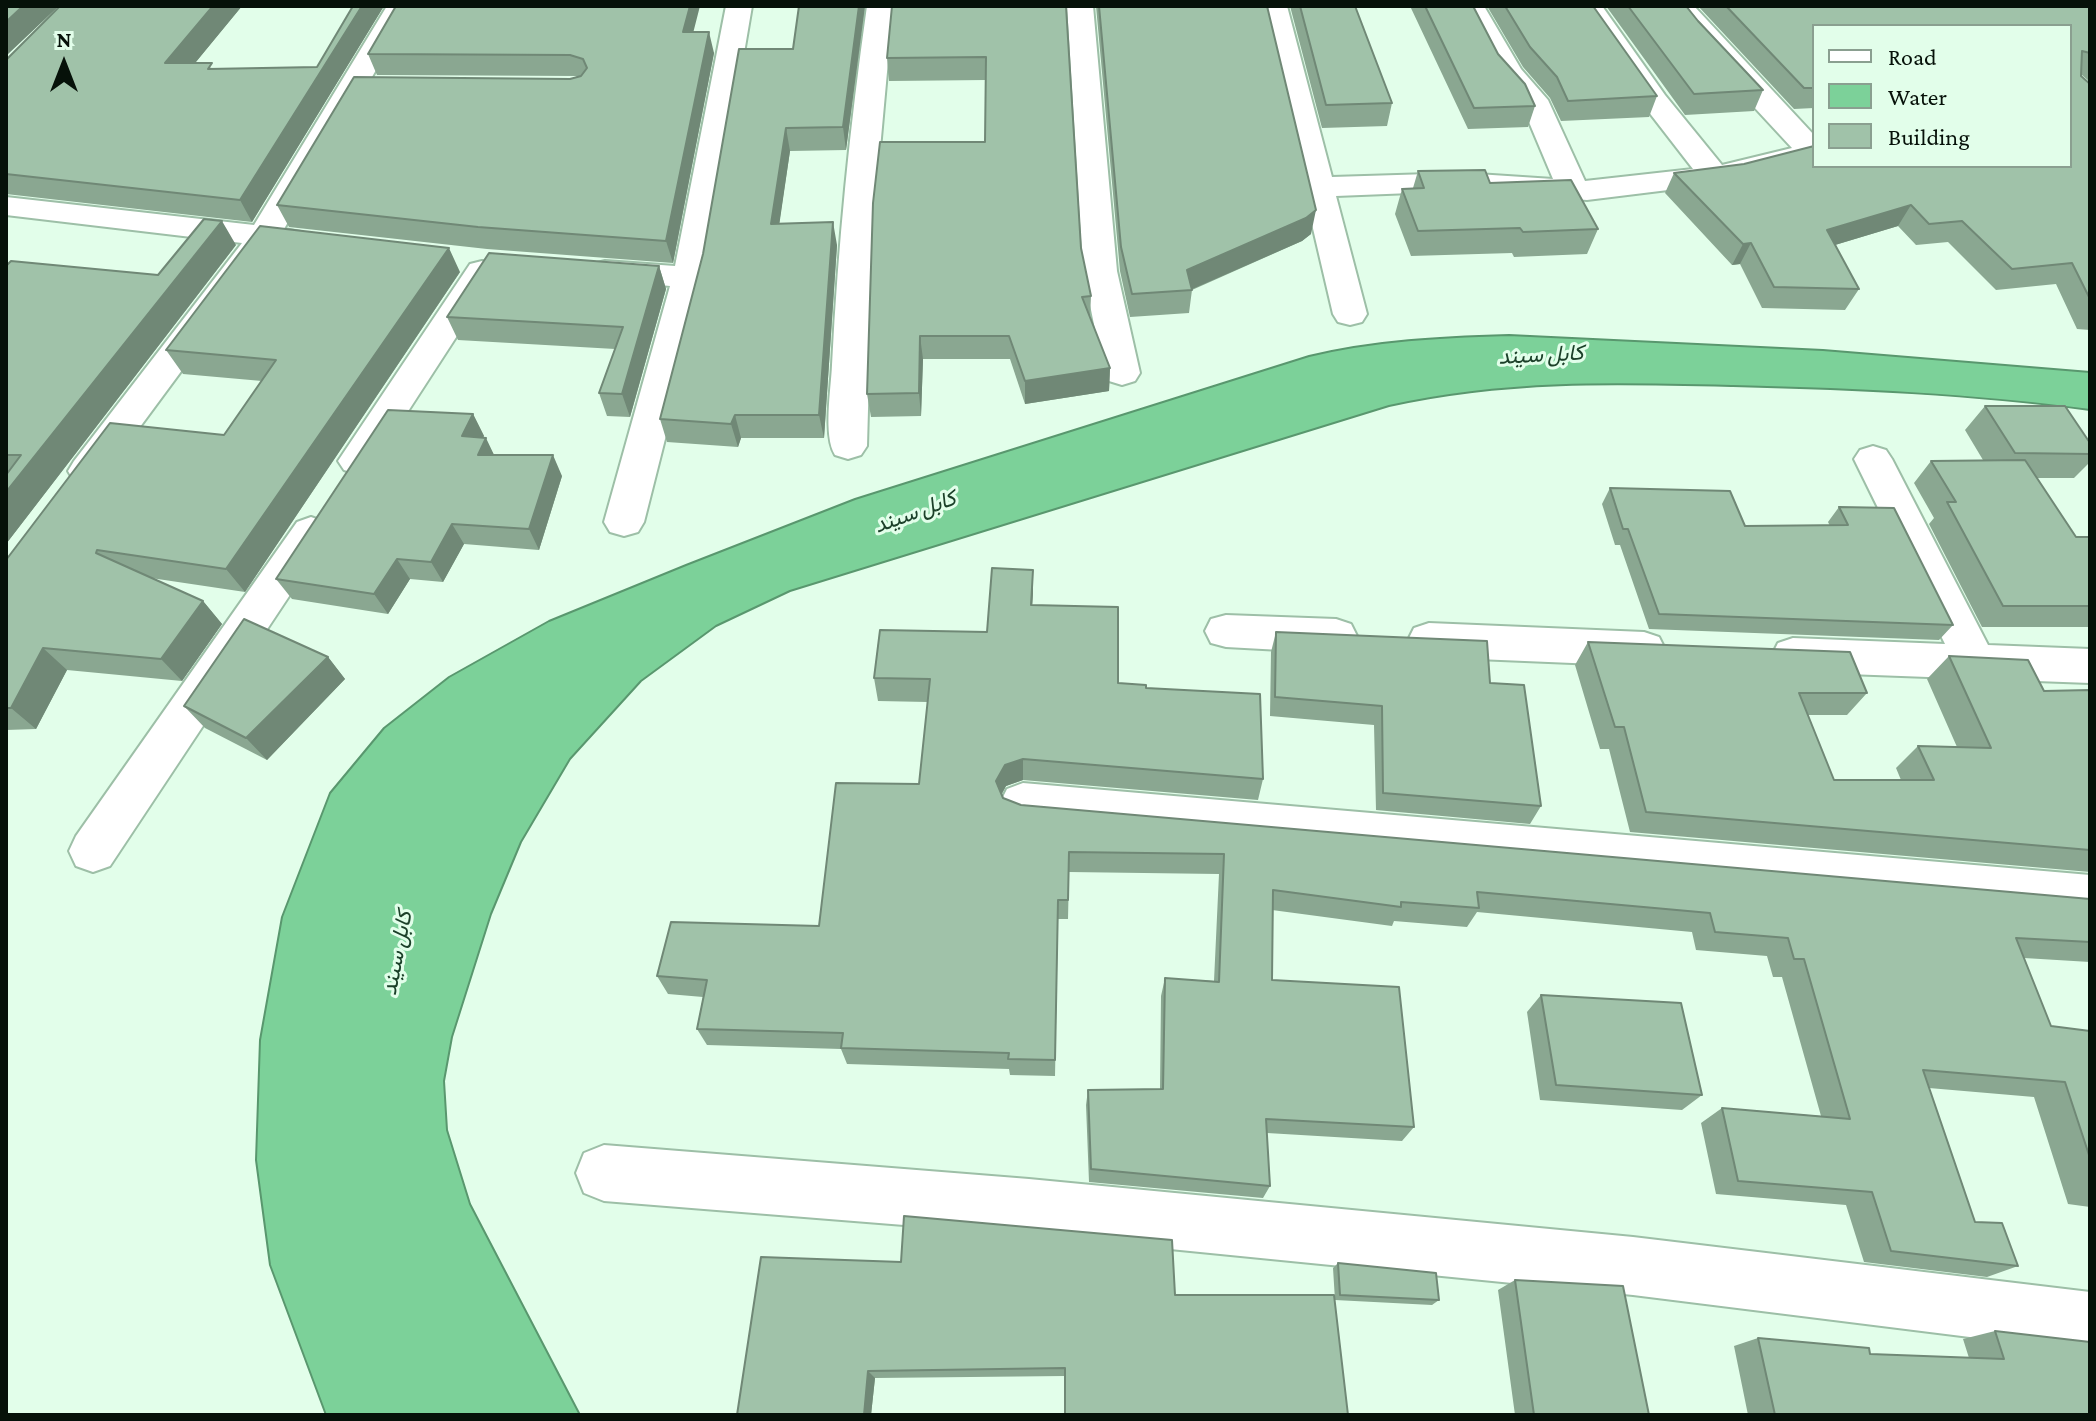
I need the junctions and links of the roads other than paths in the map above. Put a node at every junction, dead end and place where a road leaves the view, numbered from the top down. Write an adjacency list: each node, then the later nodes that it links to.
1 (739, 6): 19 (street)
2 (880, 6): 22 (street)
3 (1080, 6): 21 (street)
4 (1274, 6): 12 (street)
5 (1471, 6): 13 (street)
6 (1589, 6): 11 (street)
7 (1680, 6): 9 (street)
8 (408, 8): 15 (street)
9 (1812, 150)
10 (1812, 153): 11 (street)
11 (1713, 174): 13 (street)
12 (1320, 187): 13 (street); 20 (street)
13 (1573, 190)
14 (6, 206): 15 (street)
15 (264, 236): 16 (street); 24 (street)
16 (324, 243)
17 (488, 262): 32 (street)
18 (580, 269): 19 (street)
19 (689, 277): 25 (street)
20 (1350, 314)
21 (1122, 373)
22 (848, 446)
23 (1873, 459): 29 (street)
24 (67, 499)
25 (624, 522)
26 (1226, 631): 27 (street)
27 (1688, 650)
28 (1752, 653): 29 (street)
29 (1975, 662): 30 (street)
30 (2090, 666)
31 (1023, 803): 33 (street)
32 (93, 851)
33 (2090, 897)
34 (604, 1173): 35 (street)
35 (2090, 1322)

